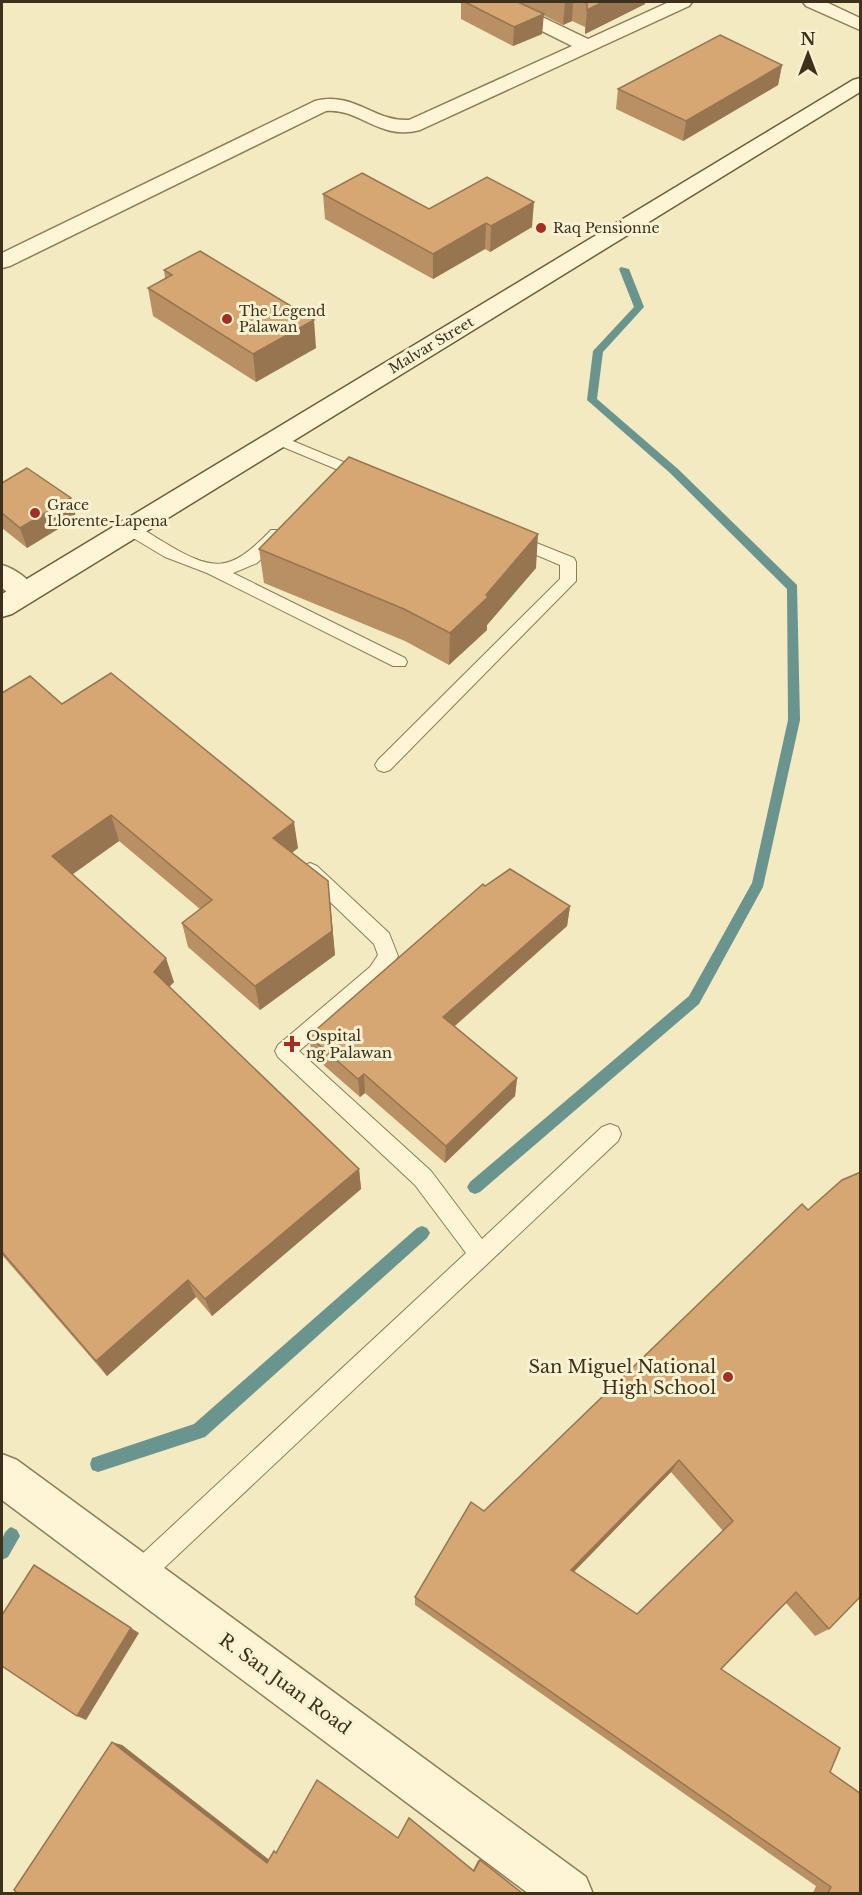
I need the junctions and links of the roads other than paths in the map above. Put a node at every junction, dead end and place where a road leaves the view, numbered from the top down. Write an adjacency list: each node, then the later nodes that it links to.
1 (498, 2): 5 (street)
2 (683, 2): 5 (street)
3 (812, 2): 4 (street)
4 (861, 25)
5 (586, 45): 7 (street)
6 (861, 84): 8 (street, Malvar Street)
7 (5, 255)
8 (276, 439): 9 (lane); 11 (street, Malvar Street)
9 (375, 480)
10 (292, 520): 13 (lane)
11 (129, 528): 13 (lane); 15 (street, Malvar Street)
12 (496, 531): 18 (lane)
13 (214, 571): 17 (lane)
14 (2, 574): 15 (street)
15 (24, 592): 16 (street, Malvar Street)
16 (2, 607)
17 (399, 662)
18 (384, 765)
19 (299, 861): 21 (lane)
20 (610, 1134): 21 (lane)
21 (481, 1255): 23 (lane)
22 (2, 1475): 23 (street, R. San Juan Road)
23 (137, 1575): 24 (street, R. San Juan Road)
24 (569, 1893)

